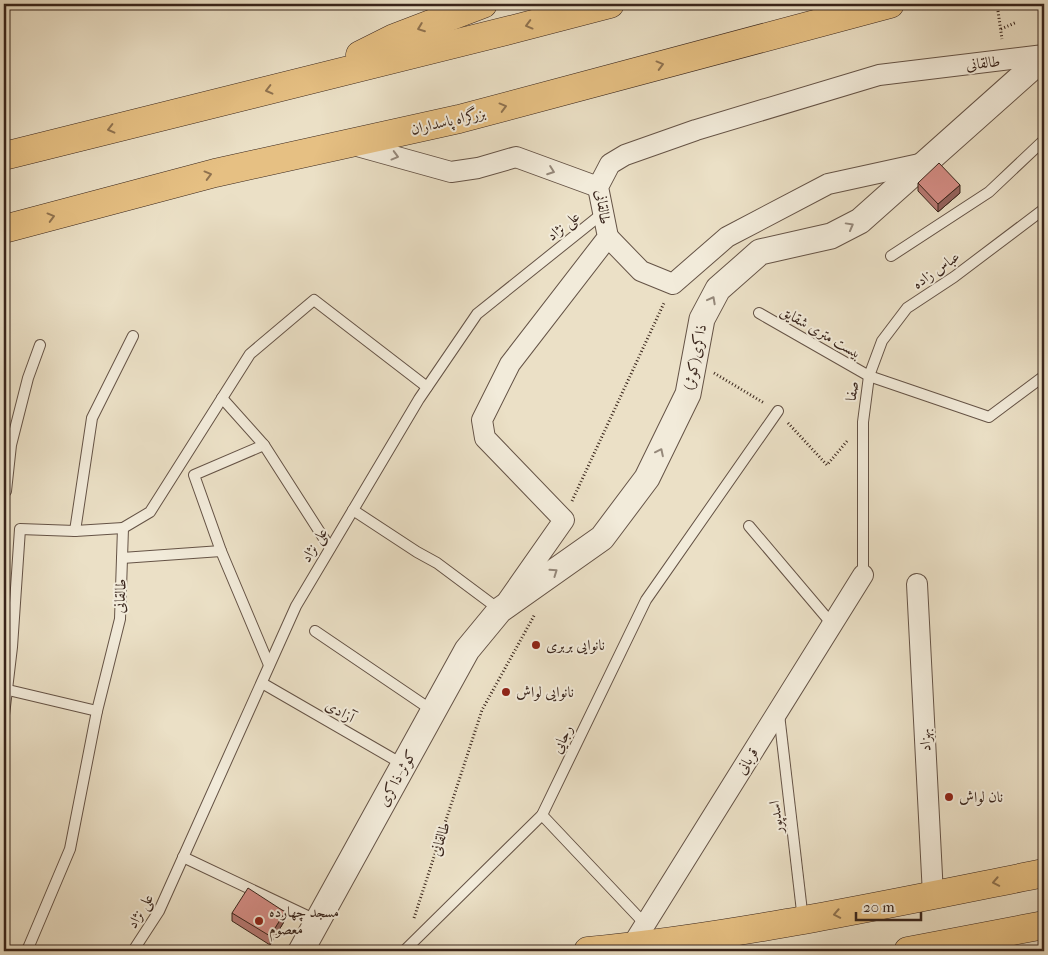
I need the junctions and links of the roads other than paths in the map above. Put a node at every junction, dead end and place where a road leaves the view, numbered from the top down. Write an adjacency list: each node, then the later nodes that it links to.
1 (483, 4): 5 (main road, one-way to 5)
2 (610, 4): 5 (main road, one-way to 5)
3 (890, 4): 7 (main road, بزرگراه پاسداران, one-way to 3)
4 (1043, 59): 9 (street, ذاکری(کوثر)); 10 (street, طالقانی)
5 (307, 80): 8 (main road, one-way to 8)
6 (1044, 140): 15 (lane)
7 (348, 144): 10 (street, one-way to 10); 13 (main road, بزرگراه پاسداران, one-way to 7)
8 (4, 156)
9 (924, 163): 14 (street); 37 (street, ذاکری(کوثر), one-way to 9)
10 (598, 187): 12 (street, طالقانی)
11 (1044, 209): 19 (lane, عباس زاده)
12 (603, 213): 14 (street, طالقانی); 21 (lane, علی نژاد)
13 (4, 229)
14 (608, 237): 37 (street, طالقانی)
15 (891, 256)
16 (759, 313): 19 (lane, بیست متری شقایق)
17 (133, 336): 31 (lane)
18 (40, 345): 25 (lane)
19 (869, 376): 20 (lane, صفا); 35 (lane, صفا)
20 (1044, 376)
21 (427, 387): 22 (lane); 28 (lane, علی نژاد)
22 (222, 398): 26 (lane); 30 (lane)
23 (778, 412): 48 (lane, رجایی)
24 (4, 428): 25 (lane)
25 (13, 437): 27 (lane)
26 (264, 445): 32 (lane); 33 (lane)
27 (4, 494)
28 (353, 510): 32 (lane, علی نژاد); 37 (lane)
29 (749, 526): 38 (lane)
30 (123, 528): 31 (lane); 34 (lane, طالقانی)
31 (74, 531): 42 (lane)
32 (330, 548): 40 (lane, علی نژاد)
33 (221, 551): 34 (lane); 40 (lane)
34 (122, 558): 44 (lane, طالقانی)
35 (863, 575): 38 (street, قربانی)
36 (917, 584): 51 (street, بهزاد)
37 (500, 610): 45 (street, کوثر-ذاکری)
38 (832, 624): 43 (street, قربانی)
39 (315, 631): 45 (lane)
40 (269, 665): 41 (lane, علی نژاد)
41 (262, 682): 47 (lane, آزادی); 49 (lane, علی نژاد)
42 (5, 690): 44 (lane); 46 (lane)
43 (778, 710): 52 (lane, اسدپور); 54 (street, قربانی)
44 (97, 711): 57 (lane, طالقانی)
45 (433, 711): 47 (street, کوثر-ذاکری)
46 (4, 716)
47 (404, 765): 53 (street, کوثر-ذاکری)
48 (542, 815): 54 (lane); 60 (lane, رجایی)
49 (183, 857): 53 (lane); 58 (lane, علی نژاد)
50 (1044, 873): 51 (main road, one-way to 51)
51 (932, 895): 52 (main road, one-way to 52)
52 (803, 921): 56 (main road)
53 (318, 922): 59 (street, کوثر-ذاکری)
54 (645, 924): 56 (street, قربانی)
55 (1044, 924): 62 (main road)
56 (631, 947): 61 (main road)
57 (26, 951)
58 (133, 951)
59 (302, 951)
60 (404, 951)
61 (588, 951)
62 (908, 951)

